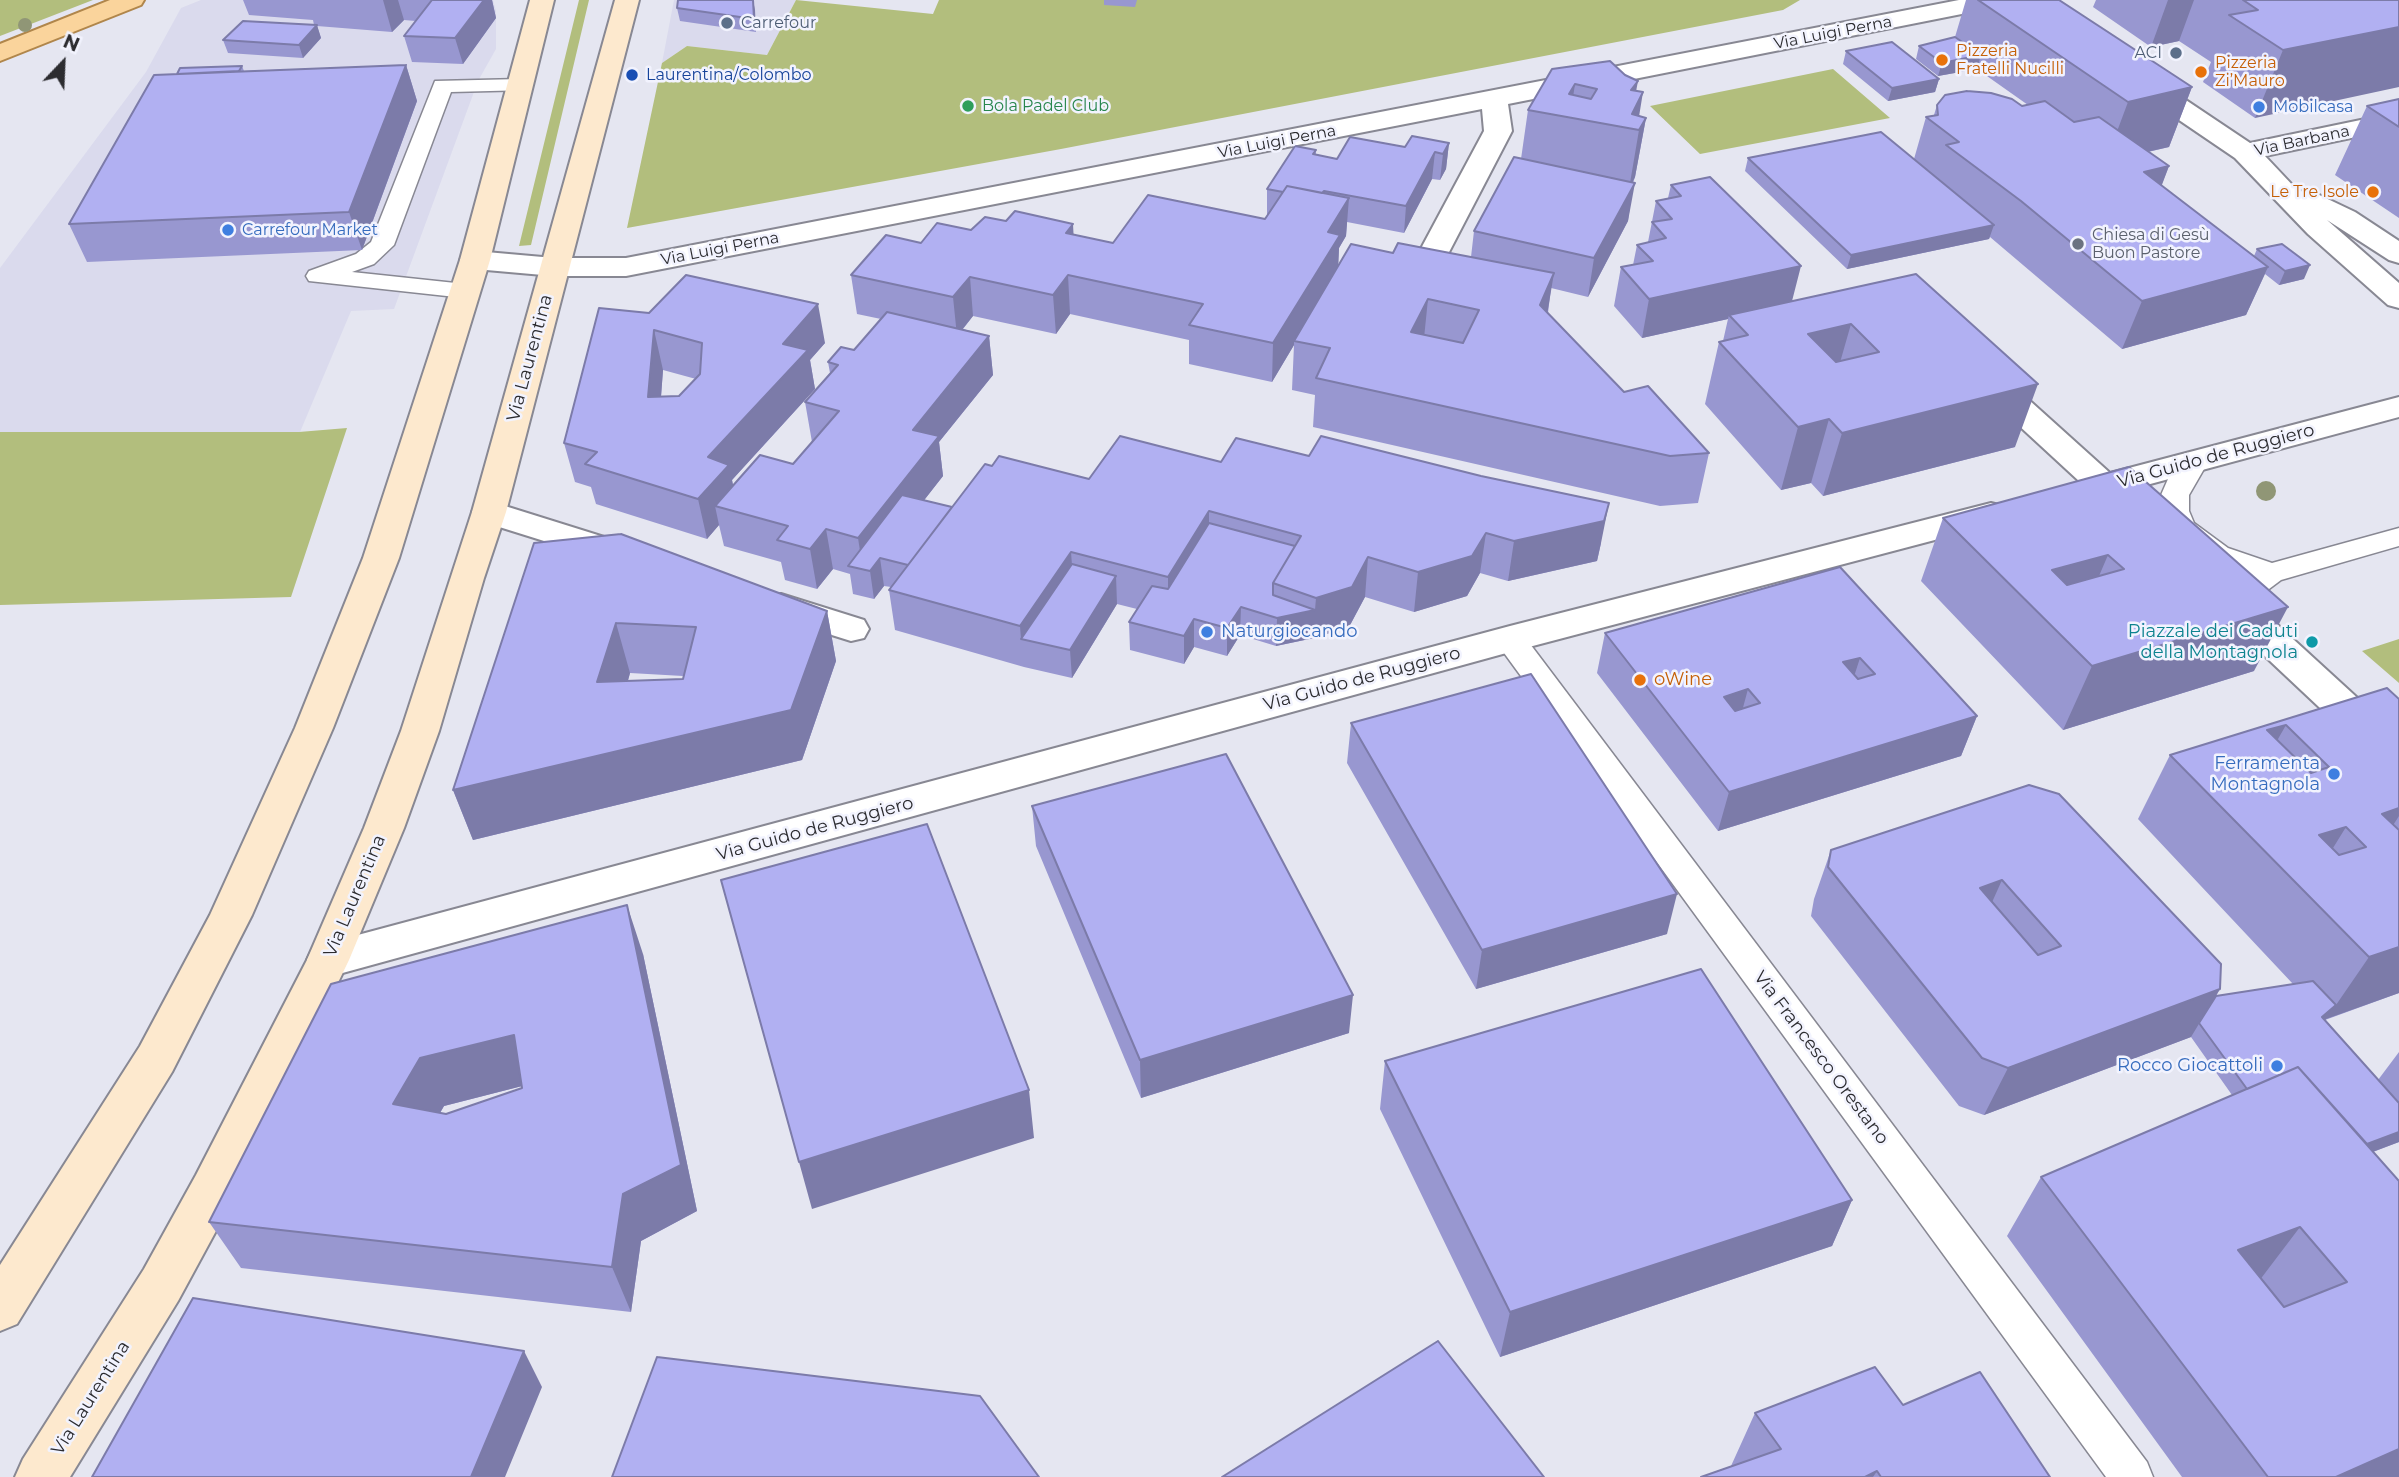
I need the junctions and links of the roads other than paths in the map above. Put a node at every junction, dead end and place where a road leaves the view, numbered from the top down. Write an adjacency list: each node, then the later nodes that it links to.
1 (132, 0): 5 (main road)
2 (542, 0): 7 (main road)
3 (627, 0): 14 (main road, Via Laurentina)
4 (1997, 0): 8 (street, Via Luigi Perna)
5 (0, 53)
6 (2120, 68): 10 (street)
7 (521, 85): 15 (main road); 15 (lane)
8 (1494, 100): 13 (street); 14 (street, Via Luigi Perna)
9 (2399, 120): 10 (street, Via Barbana)
10 (2245, 152): 11 (street)
11 (2278, 188): 12 (street); 16 (street)
12 (2399, 254)
13 (1432, 256)
14 (554, 267): 15 (street); 21 (main road, Via Laurentina)
15 (470, 276): 31 (main road)
16 (2399, 299)
17 (1963, 357): 20 (street)
18 (2399, 407): 19 (street, Via Guido de Ruggiero)
19 (2194, 462): 20 (street, Via Guido de Ruggiero); 24 (lane)
20 (2104, 486): 26 (street); 28 (street, Via Guido de Ruggiero)
21 (489, 512): 23 (street); 30 (main road, Via Laurentina)
22 (2399, 537): 24 (lane)
23 (652, 565)
24 (2272, 573): 26 (lane)
25 (745, 594): 27 (street)
26 (2235, 607): 29 (street)
27 (851, 629)
28 (1510, 639): 30 (street, Via Guido de Ruggiero); 33 (lane, Via Francesco Orestano)
29 (2399, 759)
30 (328, 960): 32 (main road, Via Laurentina)
31 (0, 1308)
32 (41, 1477)
33 (2132, 1477)

